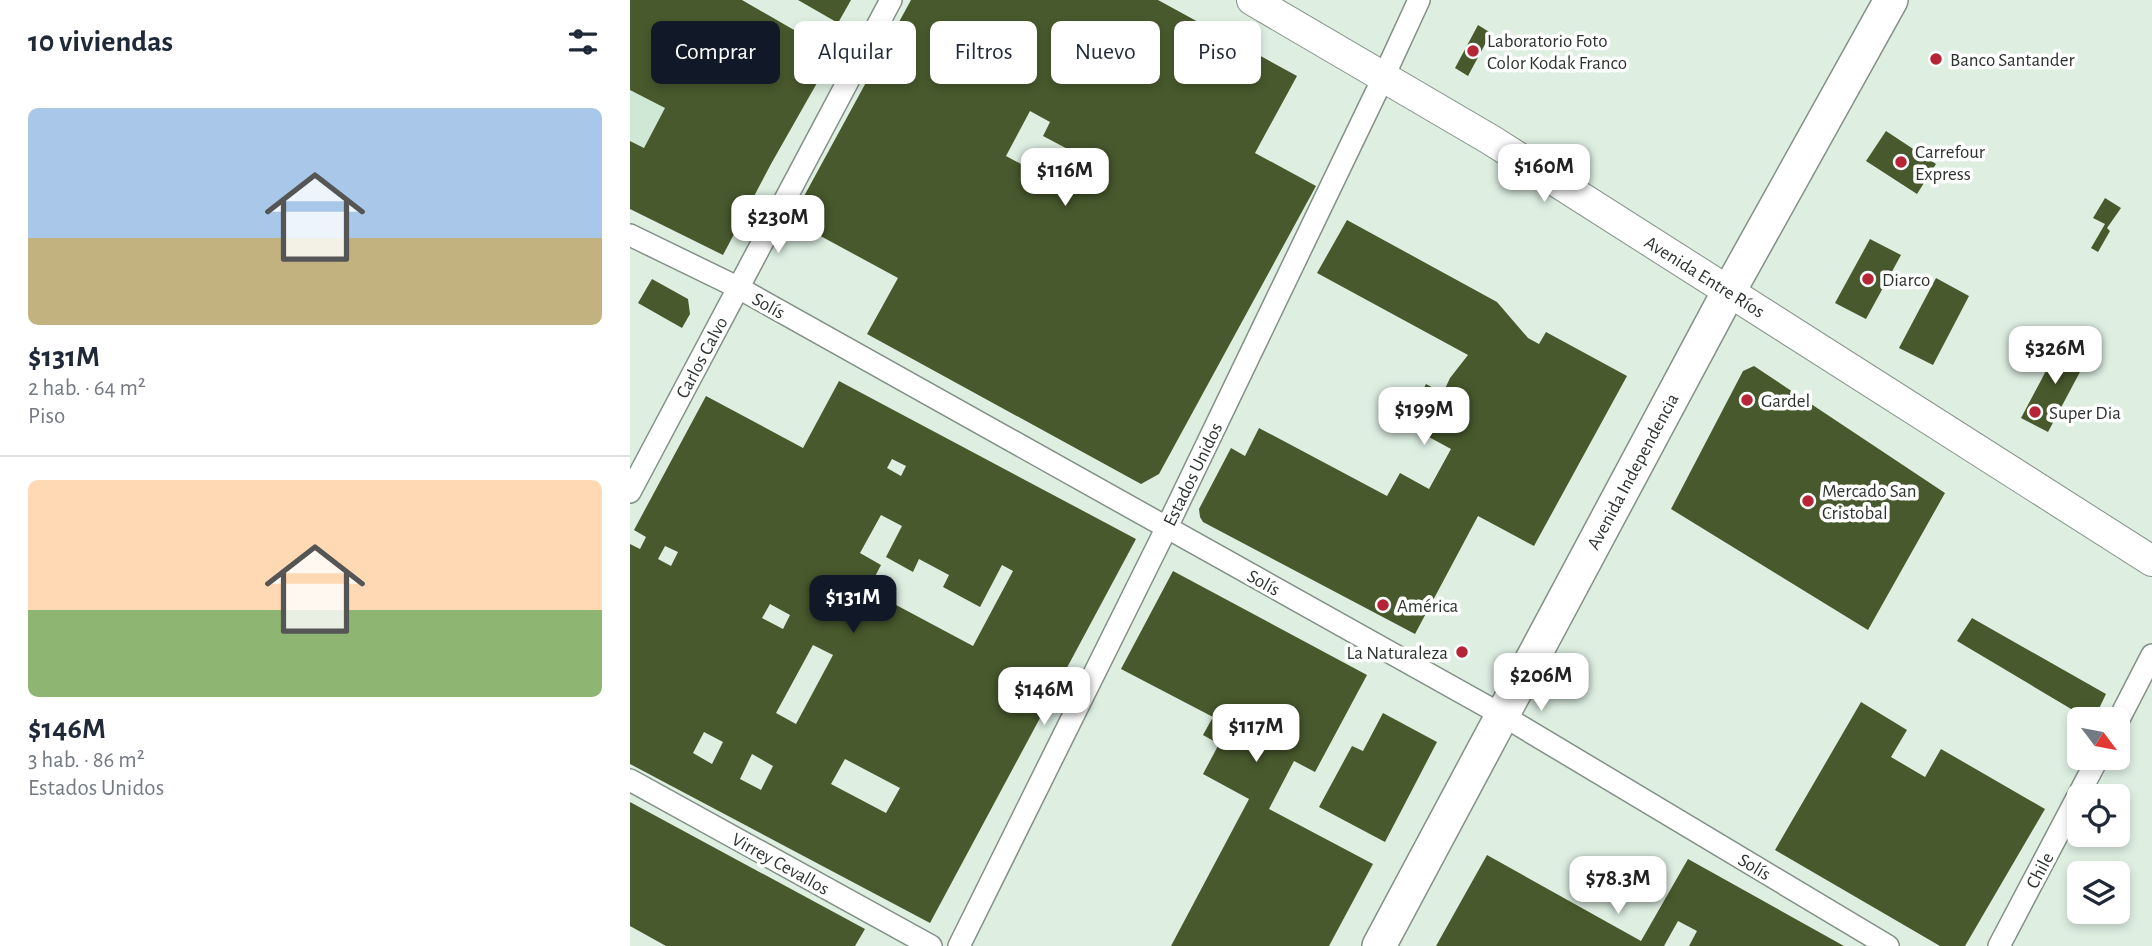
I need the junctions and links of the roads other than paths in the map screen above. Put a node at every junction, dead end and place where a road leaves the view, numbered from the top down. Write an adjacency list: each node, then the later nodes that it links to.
1 (891, 0): 7 (street, Carlos Calvo)
2 (1252, 0): 5 (main road, Avenida Entre Ríos)
3 (1419, 0): 5 (street, Estados Unidos)
4 (1891, 0): 8 (main road, Avenida Independencia)
5 (1384, 76): 8 (main road, Avenida Entre Ríos); 10 (street, Estados Unidos)
6 (630, 235): 7 (street, Solís)
7 (737, 288): 9 (street, Carlos Calvo); 10 (street, Solís)
8 (1728, 291): 11 (main road, Avenida Entre Ríos); 14 (main road, Avenida Independencia)
9 (630, 492)
10 (1167, 527): 14 (street, Solís); 18 (street, Estados Unidos)
11 (2152, 561)
12 (2152, 655): 13 (street)
13 (2125, 707)
14 (1502, 715): 19 (main road, Avenida Independencia); 20 (street, Solís)
15 (2092, 770): 21 (street, Chile)
16 (630, 780): 17 (street, Virrey Cevallos)
17 (931, 946)
18 (959, 946)
19 (1379, 946)
20 (1888, 946)
21 (1999, 946)

